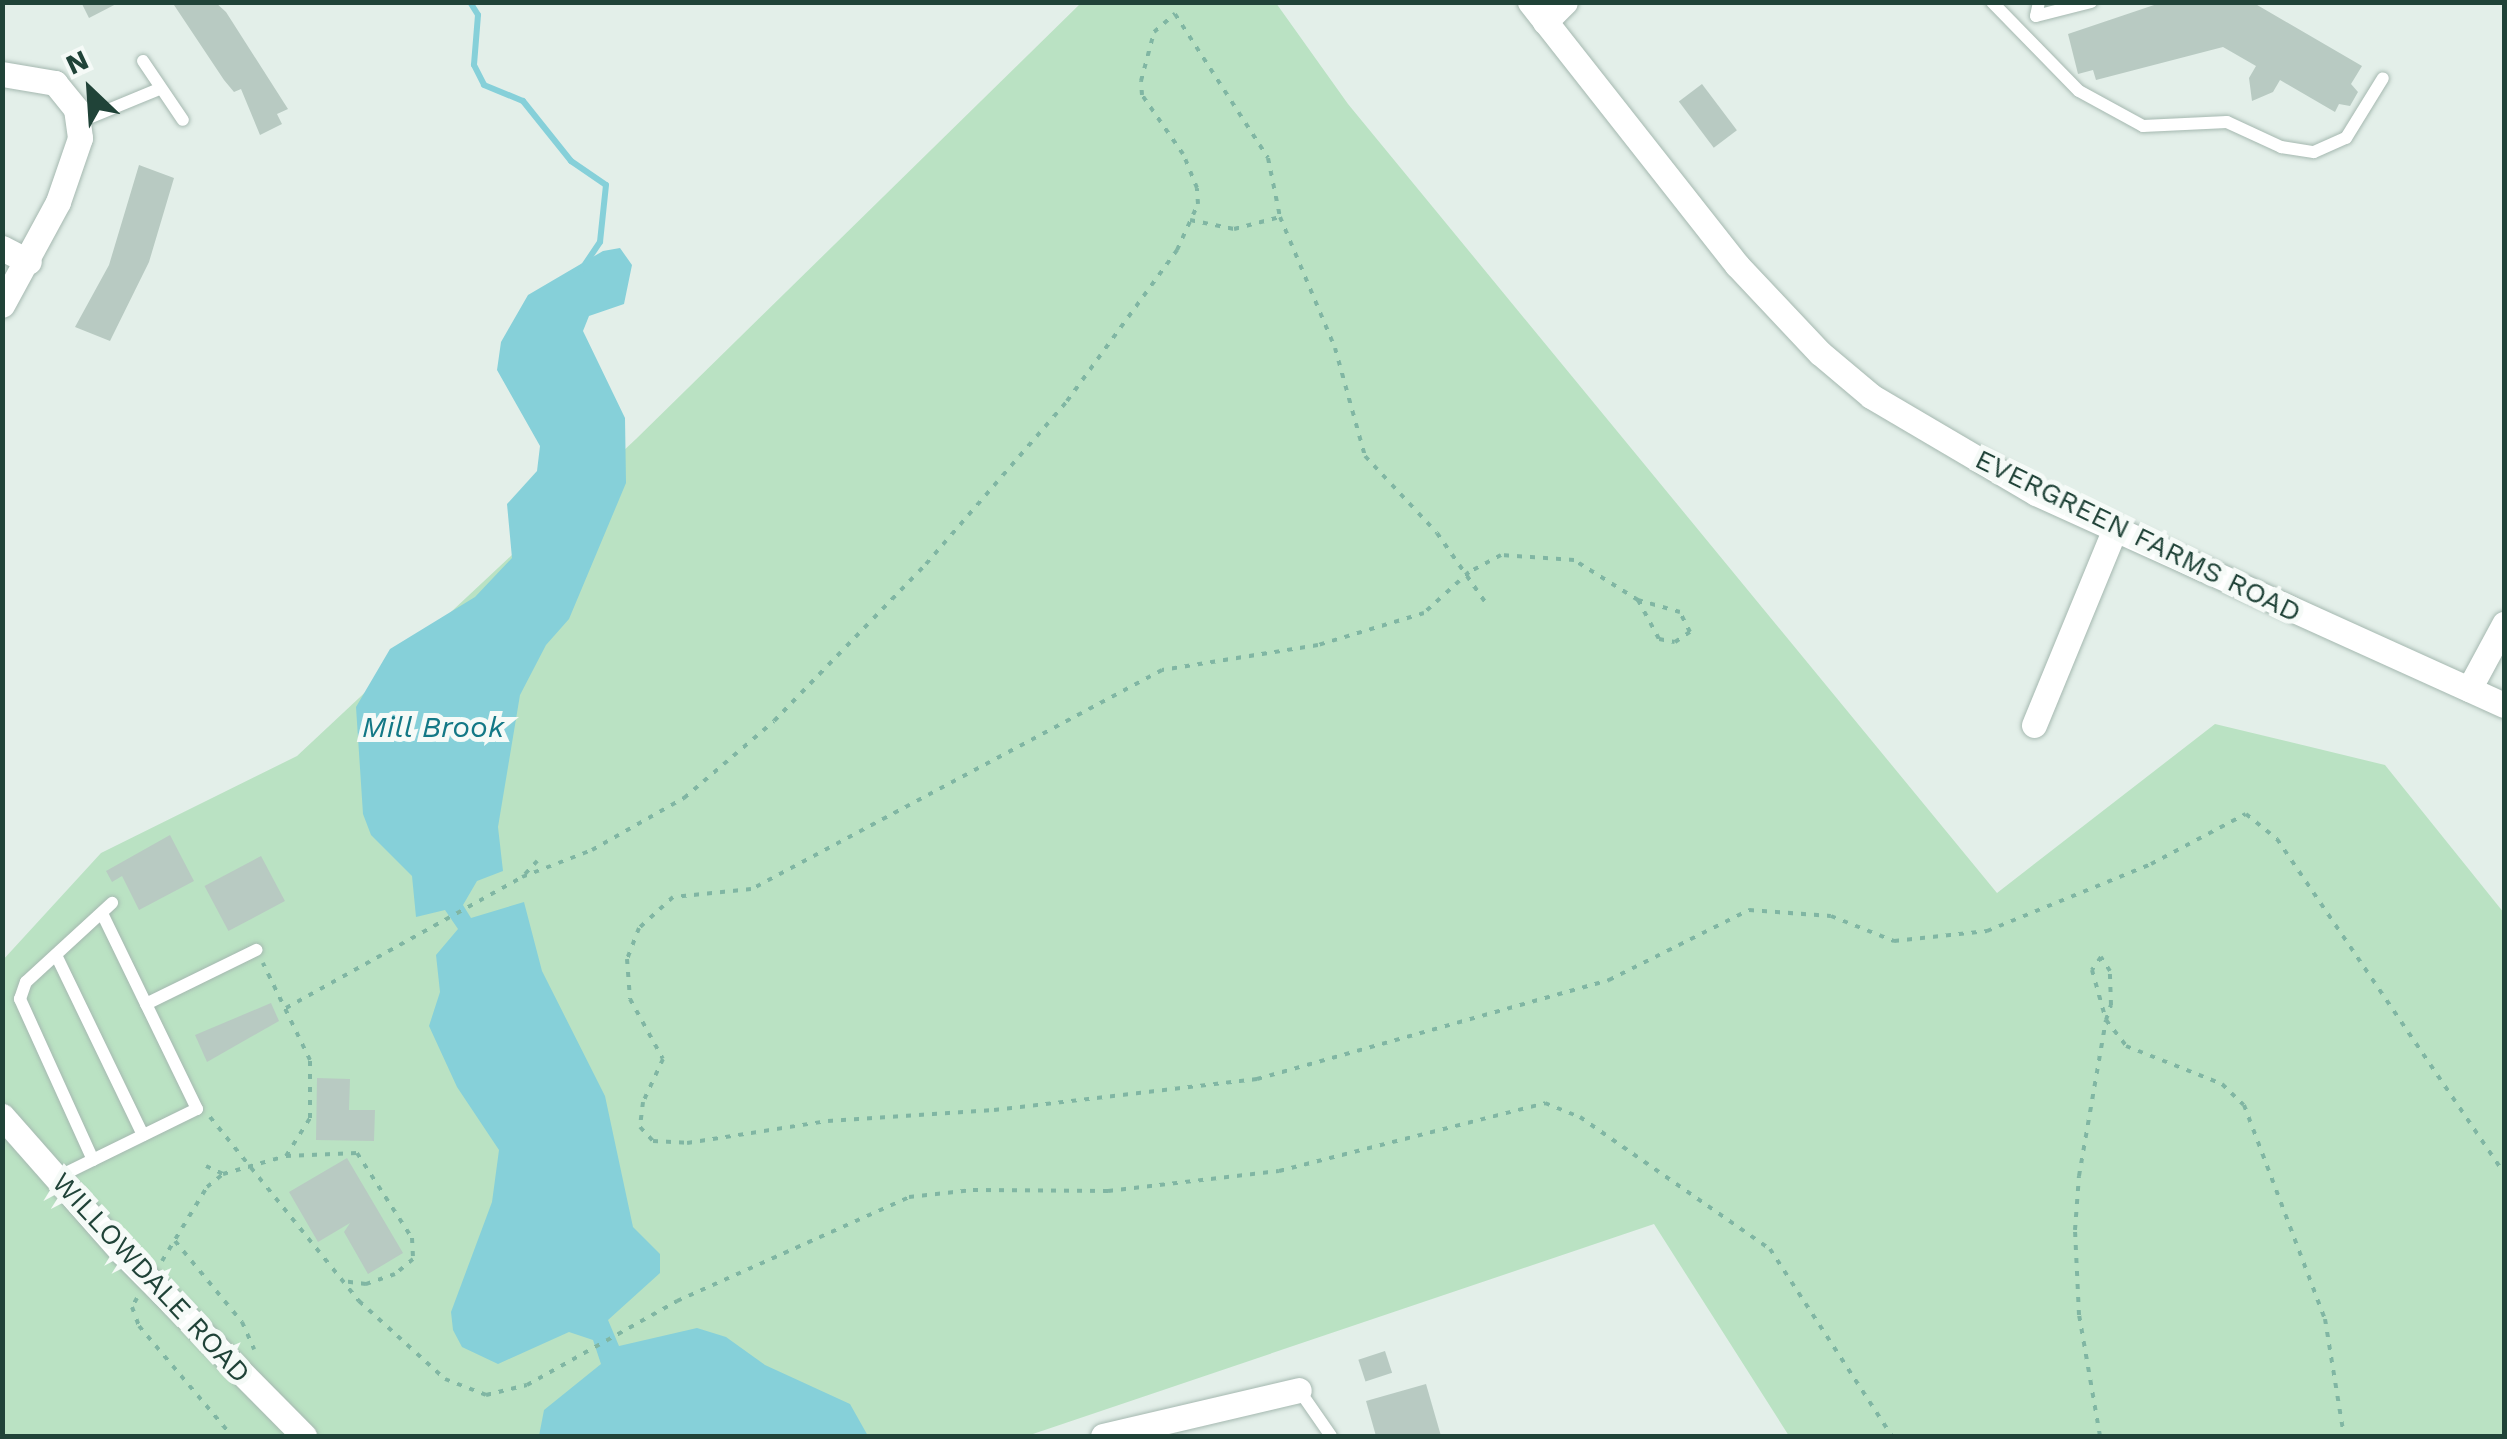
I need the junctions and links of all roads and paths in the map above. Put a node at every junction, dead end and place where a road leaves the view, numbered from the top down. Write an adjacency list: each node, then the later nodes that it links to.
1 (1566, 2): 5 (street)
2 (1992, 2): 6 (lane)
3 (2091, 2): 4 (lane)
4 (2038, 9): 6 (lane)
5 (1537, 12): 18 (street, EVERGREEN FARMS ROAD)
6 (2018, 34): 9 (lane)
7 (143, 61): 10 (lane)
8 (4, 70): 12 (street)
9 (2383, 78)
10 (159, 89): 11 (lane); 12 (lane)
11 (183, 120)
12 (78, 122): 16 (street)
13 (1280, 217): 14 (path); 14 (path); 19 (path)
14 (1190, 220): 27 (path)
15 (2, 248): 16 (street)
16 (29, 262): 17 (street)
17 (2, 306)
18 (2114, 531): 23 (street, EVERGREEN FARMS ROAD); 25 (street)
19 (1469, 572): 20 (path); 21 (path); 40 (path)
20 (1638, 600): 20 (path)
21 (1488, 606)
22 (2504, 624): 23 (street)
23 (2469, 689): 24 (street, EVERGREEN FARMS ROAD)
24 (2504, 705)
25 (2034, 725)
26 (537, 861): 27 (path)
27 (522, 878): 31 (path)
28 (256, 950): 30 (lane); 31 (path)
29 (56, 956): 30 (lane); 35 (lane); 37 (lane)
30 (146, 1004): 33 (lane)
31 (286, 1008): 36 (path)
32 (2106, 1020): 32 (path); 51 (path); 52 (path)
33 (198, 1109): 35 (lane); 39 (path)
34 (2, 1116): 42 (street, WILLOWDALE ROAD)
35 (143, 1135): 37 (lane)
36 (286, 1156): 39 (path); 44 (path)
37 (93, 1160): 42 (lane)
38 (206, 1166): 41 (path)
39 (256, 1169): 41 (path); 44 (path)
40 (2504, 1173)
41 (223, 1174): 43 (path)
42 (56, 1178): 43 (street, WILLOWDALE ROAD)
43 (150, 1280): 46 (path); 47 (street, WILLOWDALE ROAD)
44 (342, 1280): 50 (path)
45 (1299, 1390): 48 (street); 49 (lane)
46 (232, 1436)
47 (304, 1436)
48 (1103, 1436)
49 (1332, 1436)
50 (1892, 1436)
51 (2100, 1436)
52 (2344, 1436)

